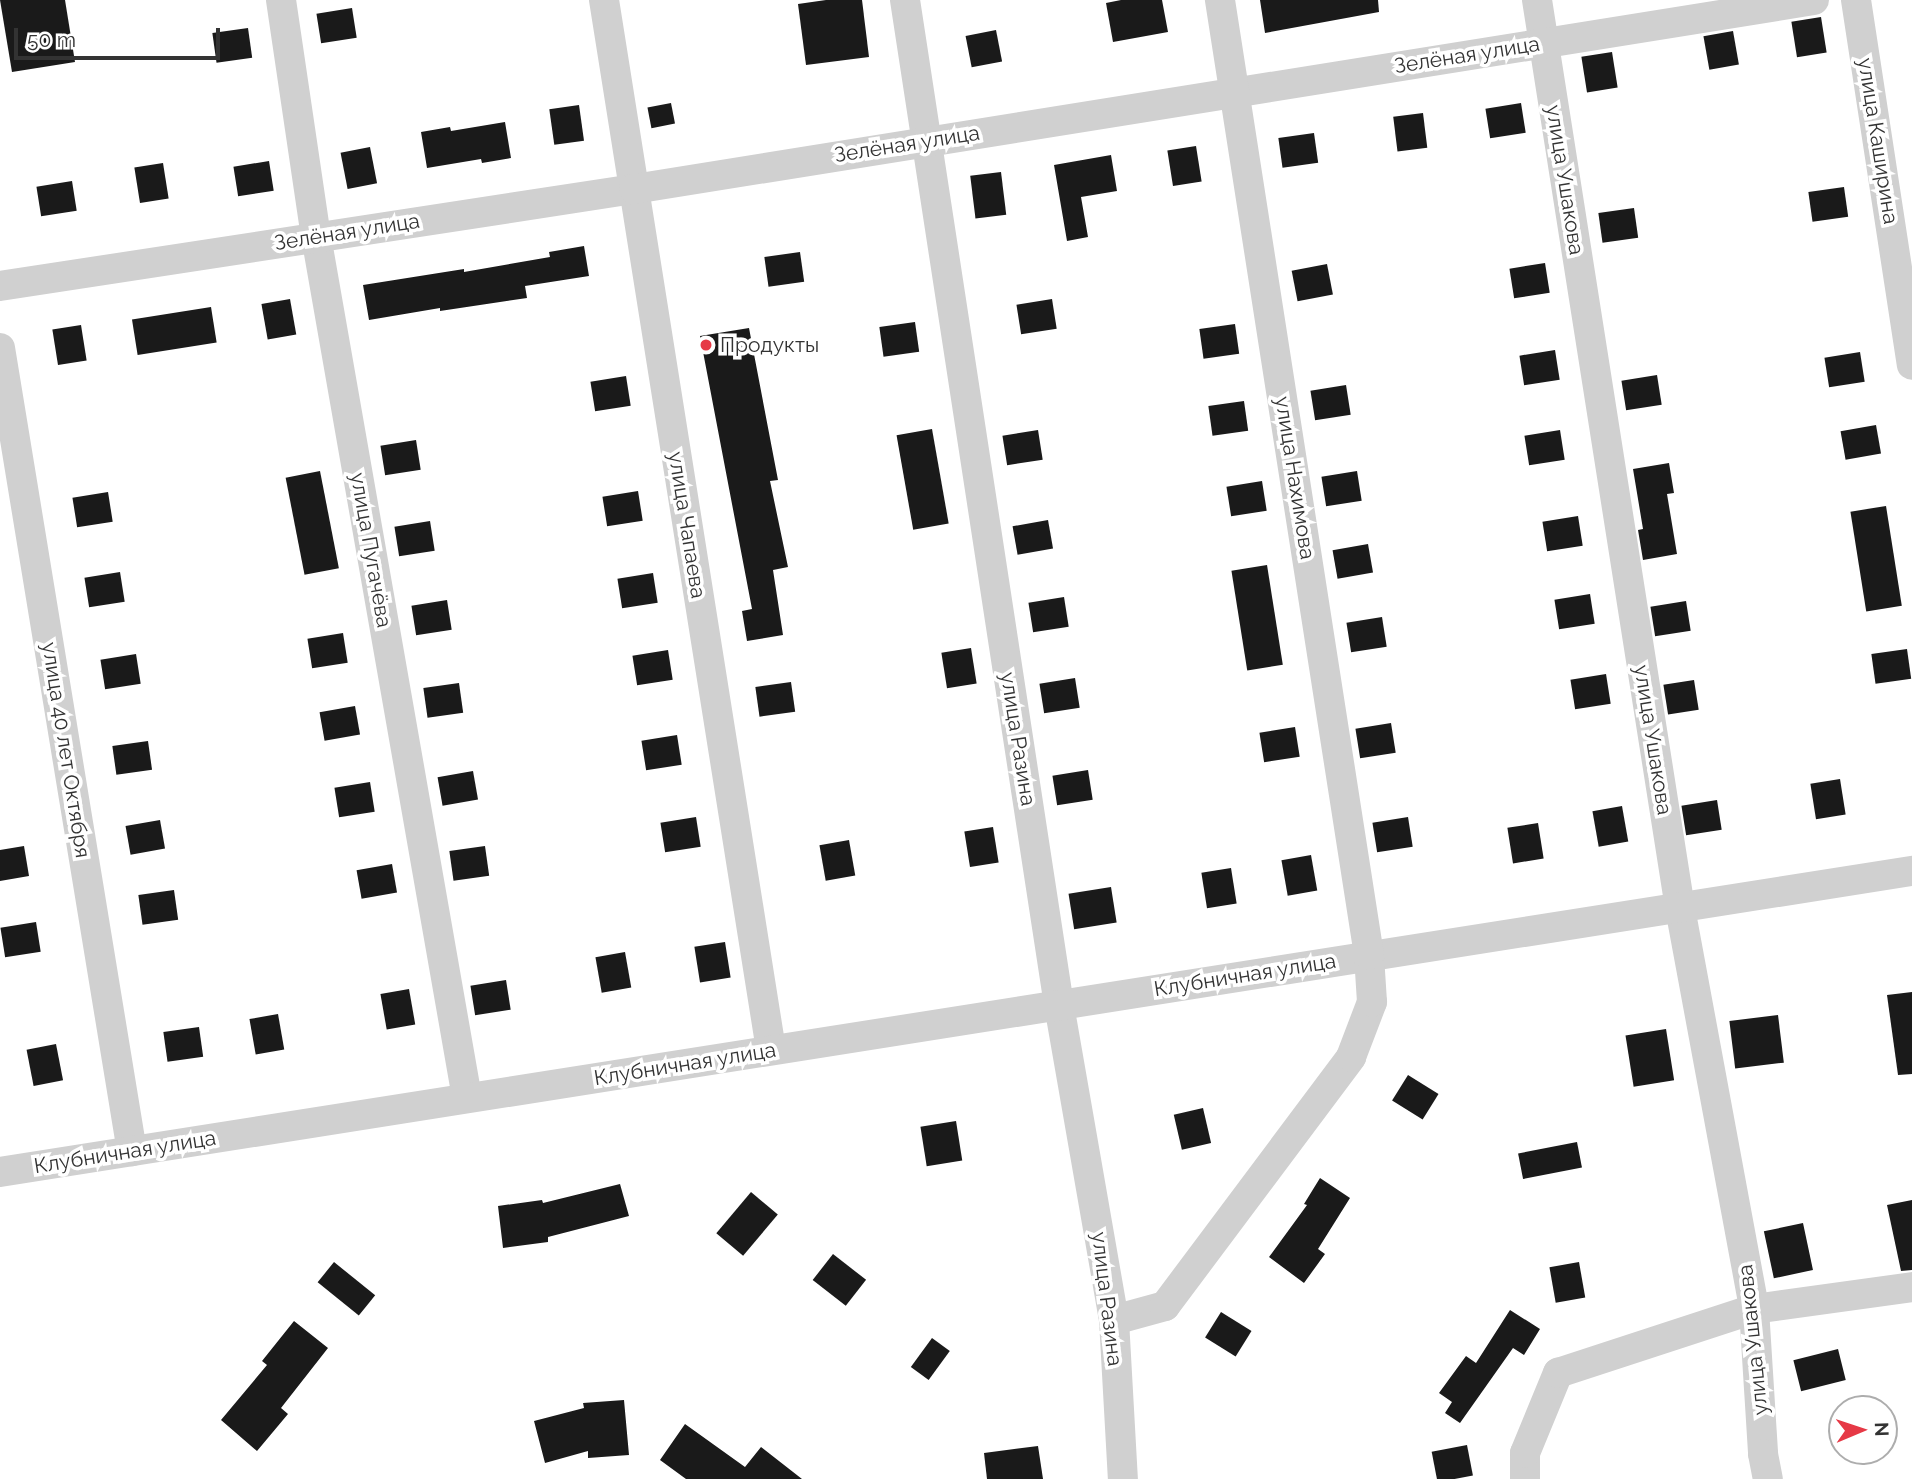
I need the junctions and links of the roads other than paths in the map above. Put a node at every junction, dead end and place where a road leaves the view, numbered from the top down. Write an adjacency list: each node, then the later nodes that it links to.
1 (281, 0): 12 (street, улица Пугачёва)
2 (604, 0): 11 (street, улица Чапаева)
3 (905, 0): 10 (street, улица Разина)
4 (1220, 0): 9 (street, улица Нахимова)
5 (1537, 0): 8 (street, улица Ушакова)
6 (1814, 0): 8 (street, Зелёная улица)
7 (1856, 0): 15 (street, улица Каширина)
8 (1543, 43): 9 (street, Зелёная улица); 17 (street, улица Ушакова)
9 (1234, 92): 10 (street, Зелёная улица); 18 (street, улица Нахимова)
10 (927, 140): 11 (street, Зелёная улица); 19 (street, улица Разина)
11 (634, 189): 12 (street, Зелёная улица); 20 (street, улица Чапаева)
12 (316, 236): 13 (street, Зелёная улица); 21 (street, улица Пугачёва)
13 (0, 286)
14 (0, 348): 22 (street, улица 40 лет Октября)
15 (1912, 366)
16 (1912, 871): 17 (street, Клубничная улица)
17 (1680, 908): 18 (street, Клубничная улица); 25 (street, улица Ушакова)
18 (1369, 955): 19 (street, Клубничная улица); 26 (street)
19 (1059, 1005): 20 (street, Клубничная улица); 26 (street, улица Разина)
20 (771, 1051): 21 (street, Клубничная улица)
21 (467, 1098): 22 (street, Клубничная улица)
22 (132, 1151): 23 (street, Клубничная улица)
23 (0, 1172)
24 (1912, 1287): 25 (street)
25 (1754, 1309): 28 (street); 29 (street, улица Ушакова)
26 (1114, 1320): 27 (street, улица Разина)
27 (1123, 1479)
28 (1525, 1479)
29 (1768, 1479)

